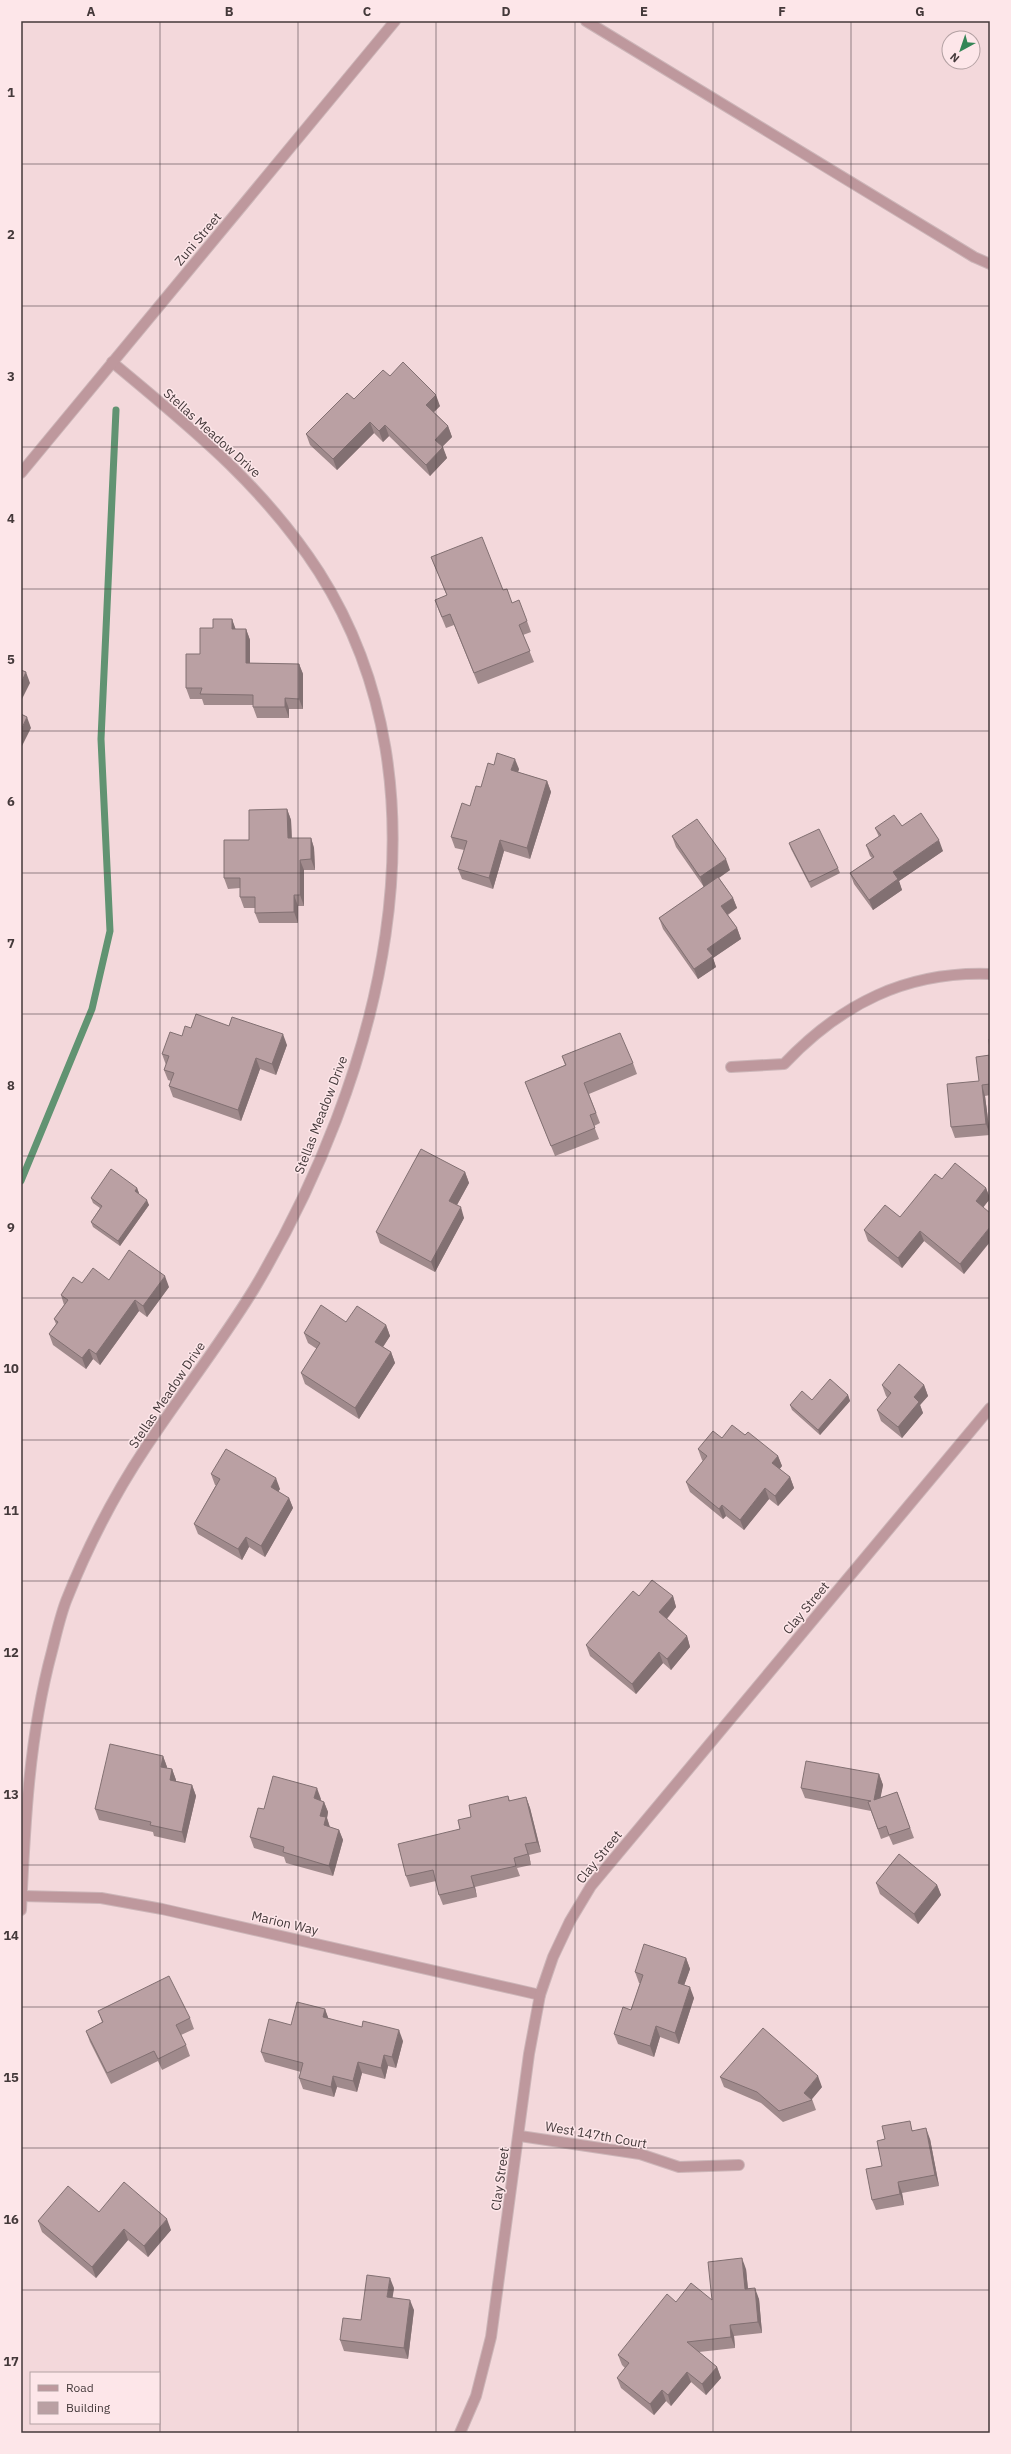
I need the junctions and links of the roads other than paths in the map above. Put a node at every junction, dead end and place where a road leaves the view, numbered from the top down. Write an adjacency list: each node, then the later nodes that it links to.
1 (395, 21): 4 (street, Zuni Street)
2 (586, 21): 3 (street)
3 (990, 264)
4 (112, 362): 5 (street, Zuni Street); 9 (street, Stellas Meadow Drive)
5 (21, 473)
6 (990, 974): 7 (street)
7 (731, 1066)
8 (990, 1408): 11 (street, Clay Street)
9 (22, 1896): 10 (street, Stellas Meadow Drive); 11 (street, Marion Way)
10 (21, 1910)
11 (540, 1995): 12 (street, Clay Street)
12 (520, 2136): 13 (street, West 147th Court); 14 (street, Clay Street)
13 (739, 2165)
14 (460, 2433)

